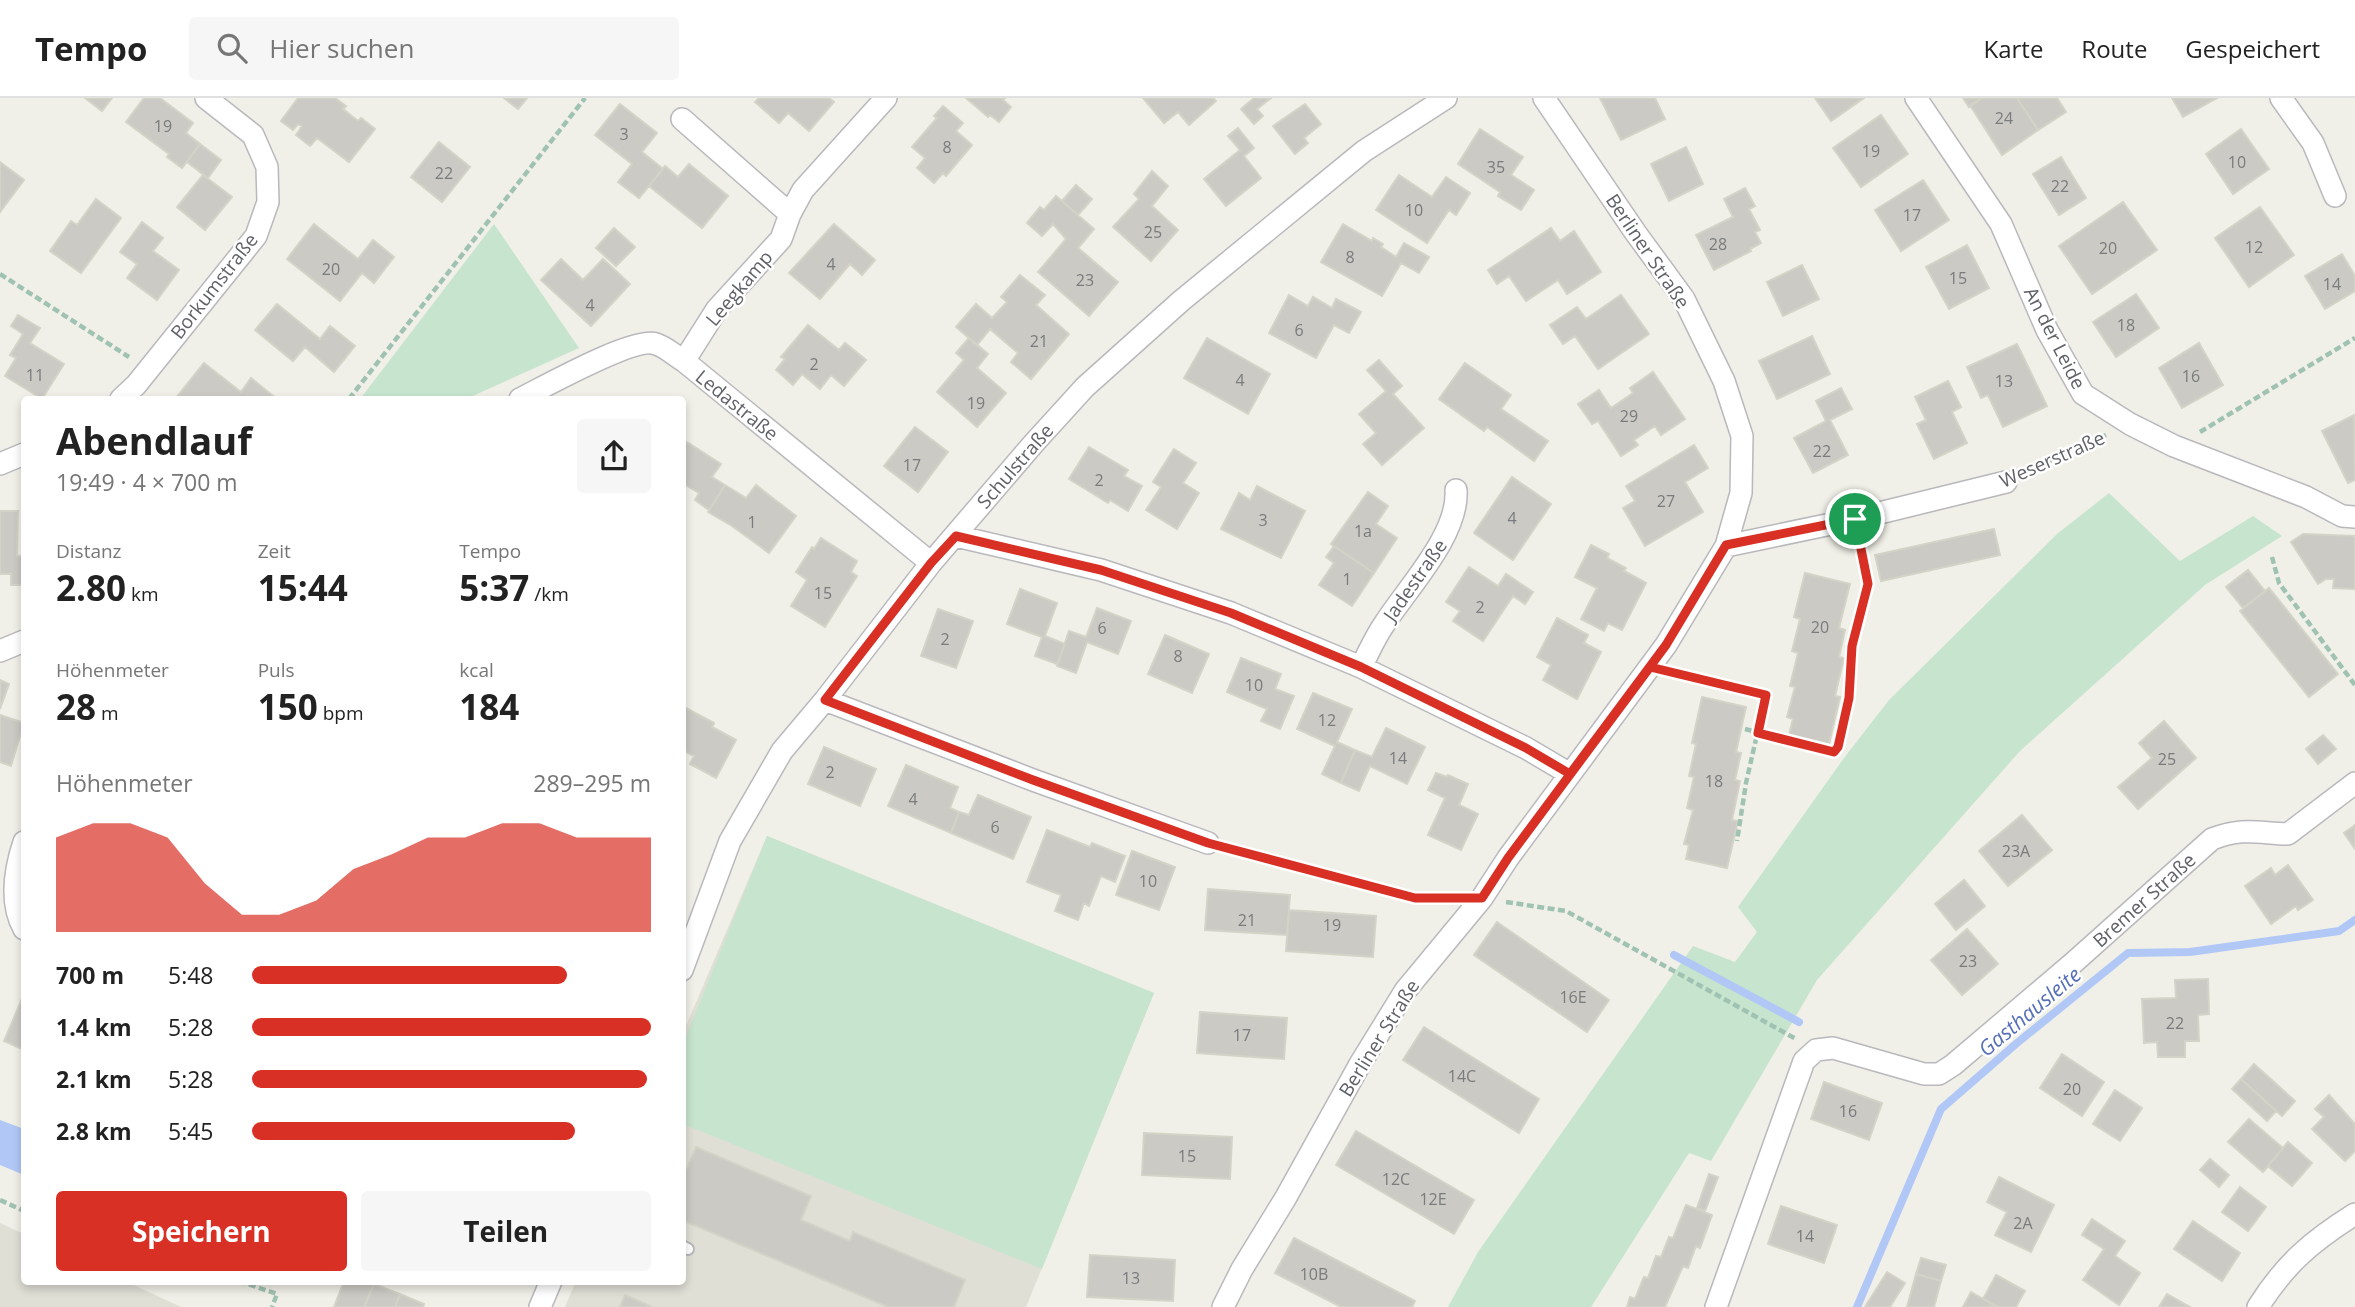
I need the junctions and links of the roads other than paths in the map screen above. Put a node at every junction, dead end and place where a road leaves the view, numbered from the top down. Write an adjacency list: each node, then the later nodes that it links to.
1 (206, 98): 11 (street, Borkumstraße)
2 (886, 98): 9 (street, Leegkamp)
3 (1446, 98): 18 (street, Schulstraße)
4 (1544, 98): 19 (street, Berliner Straße)
5 (1916, 98): 17 (street, An der Leide)
6 (2281, 98): 8 (street)
7 (682, 119): 9 (street)
8 (2335, 196)
9 (790, 214): 10 (street, Leegkamp)
10 (684, 361): 12 (street, Ledastraße); 20 (street, Ledastraße)
11 (124, 396)
12 (526, 396)
13 (21, 455): 14 (street)
14 (0, 464)
15 (2006, 482): 19 (street, Weserstraße)
16 (1456, 489): 23 (street, Jadestraße)
17 (2355, 517)
18 (956, 536): 20 (street, Schulstraße); 23 (street)
19 (1726, 545): 25 (street, Berliner Straße)
20 (931, 563): 24 (street, Schulstraße)
21 (21, 642): 22 (street)
22 (0, 651)
23 (1361, 667): 25 (street)
24 (825, 700): 27 (street); 30 (street, Schulstraße)
25 (1570, 774): 34 (street, Berliner Straße)
26 (2355, 783): 35 (street, Bremer Straße)
27 (1208, 843)
28 (21, 853): 29 (street)
29 (21, 923)
30 (686, 959)
31 (2355, 1214): 36 (street)
32 (549, 1285): 33 (street)
33 (540, 1307)
34 (1223, 1307)
35 (1716, 1307)
36 (2258, 1307)

